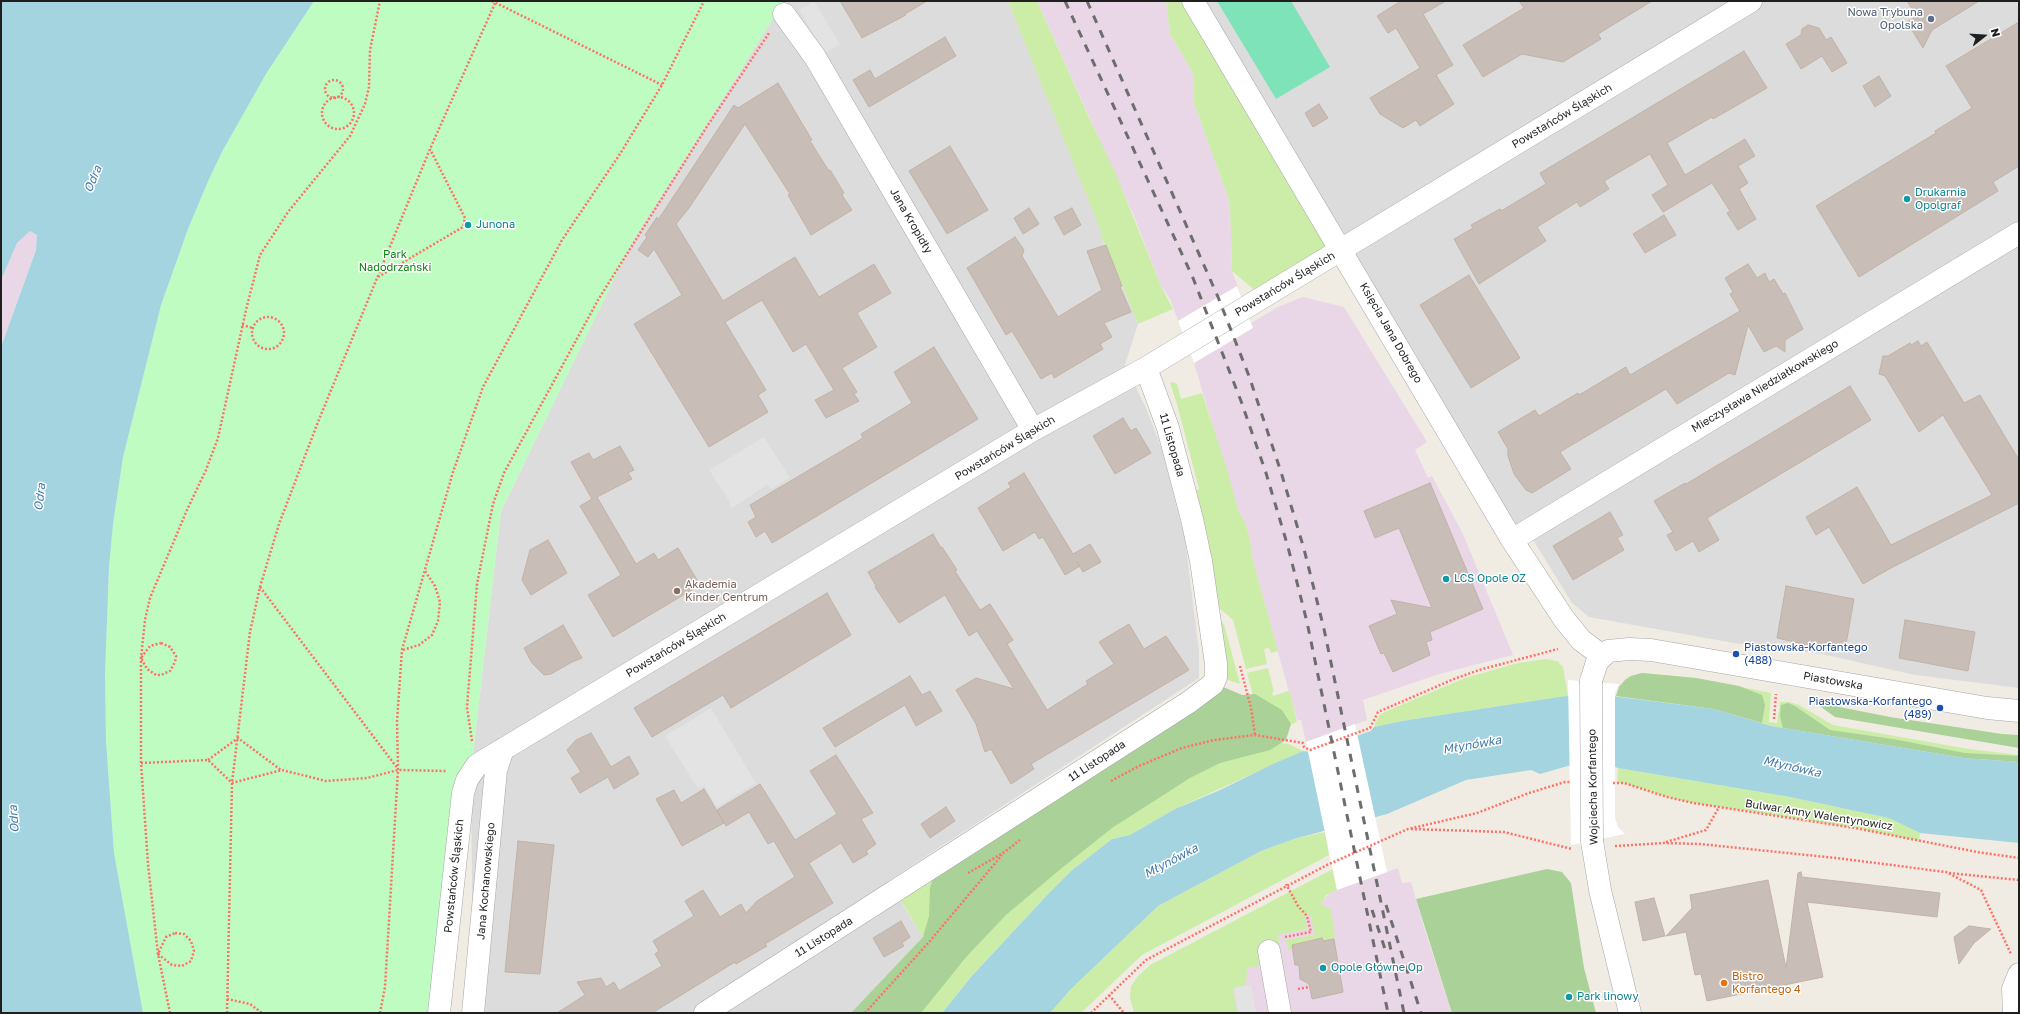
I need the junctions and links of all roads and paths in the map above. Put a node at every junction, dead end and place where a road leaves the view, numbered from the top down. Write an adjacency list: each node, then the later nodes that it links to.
1 (380, 1): 12 (path)
2 (704, 1): 8 (path)
3 (1193, 1): 15 (street, Księcia Jana Dobrego)
4 (1751, 1): 6 (street, Powstańców Śląskich)
5 (495, 2): 8 (path); 13 (path)
6 (1725, 8): 15 (street, Powstańców Śląskich)
7 (784, 14): 20 (street, Jana Kropidły); 35 (path)
8 (662, 85): 22 (path)
9 (339, 97): 10 (path); 10 (path); 11 (path)
10 (332, 98): 11 (path)
11 (352, 121): 12 (path)
12 (356, 123): 17 (path)
13 (430, 149): 16 (path); 16 (path)
14 (2019, 233): 21 (street, Mieczysława Niedziałkowskiego)
15 (1341, 249): 19 (street, Powstańców Śląskich); 21 (street, Księcia Jana Dobrego)
16 (378, 277): 23 (path)
17 (242, 325): 18 (path); 27 (path)
18 (253, 328): 18 (path)
19 (1146, 368): 20 (street, Powstańców Śląskich); 63 (street, 11 Listopada)
20 (1033, 430): 32 (street, Powstańców Śląskich)
21 (1512, 540): 26 (street, Księcia Jana Dobrego)
22 (424, 571): 25 (path); 25 (path)
23 (260, 586): 31 (path); 37 (path)
24 (1558, 649): 40 (path)
25 (402, 650): 37 (path)
26 (1602, 656): 29 (street, Piastowska); 46 (street, Wojciecha Korfantego, bridge)
27 (141, 658): 27 (path); 34 (path)
28 (1776, 690): 30 (path)
29 (2019, 711)
30 (1774, 719)
31 (238, 738): 33 (path); 36 (path); 39 (path)
32 (503, 750): 35 (street, Powstańców Śląskich); 62 (street, Jana Kochanowskiego)
33 (208, 760): 34 (path); 39 (path)
34 (141, 763): 53 (path)
35 (474, 768): 37 (path); 61 (street, Powstańców Śląskich)
36 (282, 770): 37 (path); 39 (path)
37 (398, 770): 60 (path)
38 (1565, 782): 43 (path)
39 (232, 783): 56 (path)
40 (1107, 783)
41 (1617, 783): 42 (path, Bulwar Anny Walentynowicz)
42 (1719, 807): 45 (path); 47 (path, Bulwar Anny Walentynowicz)
43 (1408, 829): 46 (path); 50 (path)
44 (1021, 838): 64 (path)
45 (1664, 843): 46 (path); 48 (path)
46 (1593, 845): 68 (street, Wojciecha Korfantego)
47 (2019, 858)
48 (1946, 872): 49 (path); 54 (path)
49 (2019, 880)
50 (1286, 884): 51 (path); 55 (path)
51 (1307, 916)
52 (1269, 951): 67 (street)
53 (158, 954): 53 (path); 57 (path)
54 (2015, 973): 69 (street)
55 (1109, 996): 65 (path); 66 (path)
56 (227, 999): 58 (path); 59 (path)
57 (170, 1013)
58 (227, 1013)
59 (262, 1013)
60 (380, 1013)
61 (439, 1013)
62 (473, 1013)
63 (705, 1013)
64 (865, 1013)
65 (1091, 1013)
66 (1124, 1013)
67 (1280, 1013)
68 (1630, 1013)
69 (2014, 1013)

